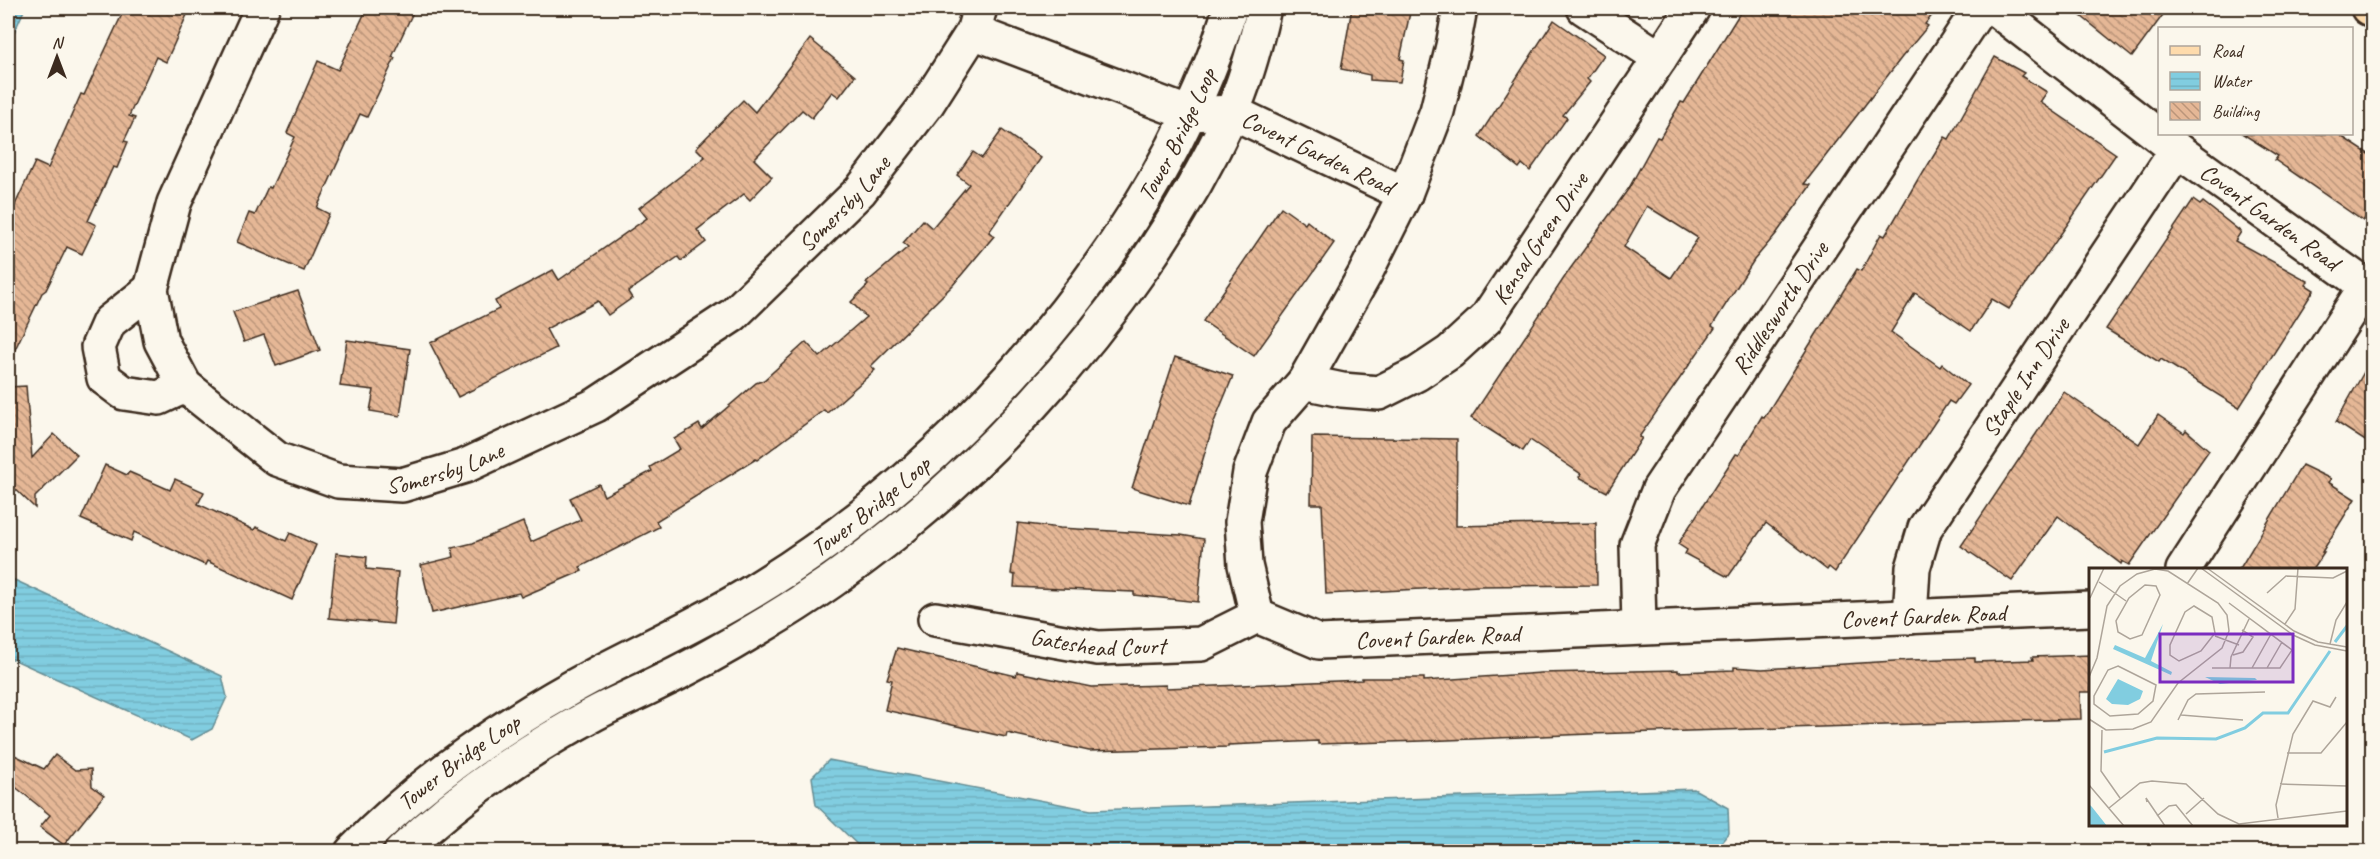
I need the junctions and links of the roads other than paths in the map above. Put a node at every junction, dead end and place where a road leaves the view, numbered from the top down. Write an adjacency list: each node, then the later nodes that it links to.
1 (262, 8): 17 (street, Somersby Lane)
2 (1230, 8): 14 (street, Tower Bridge Loop)
3 (1264, 8): 13 (street, Tower Bridge Loop)
4 (1460, 8): 16 (street, Covent Garden Road)
5 (1584, 8): 12 (street)
6 (1693, 8): 12 (street, Kensal Green Drive)
7 (1980, 8): 25 (street, Riddlesworth Drive)
8 (1994, 8): 15 (street, Covent Garden Road)
9 (2368, 8): 10 (main road)
10 (2373, 10)
11 (977, 20): 14 (street, Somersby Lane); 19 (street, Somersby Lane)
12 (1659, 58): 18 (street, Kensal Green Drive)
13 (1232, 112): 14 (street, Somersby Lane); 16 (street, Covent Garden Road); 27 (street, Tower Bridge Loop)
14 (1190, 114): 26 (street, Tower Bridge Loop)
15 (2176, 150): 20 (street, Covent Garden Road); 23 (street, Staple Inn Drive)
16 (1405, 194): 18 (street, Covent Garden Road)
17 (151, 289): 19 (street, Somersby Lane); 19 (street)
18 (1304, 382): 22 (street, Covent Garden Road)
19 (185, 386)
20 (2183, 568)
21 (2089, 609): 23 (street, Covent Garden Road)
22 (1257, 616): 24 (street, Gateshead Court); 25 (street, Covent Garden Road)
23 (1910, 617): 25 (street, Covent Garden Road)
24 (935, 619)
25 (1639, 627)
26 (352, 852)
27 (401, 852)

